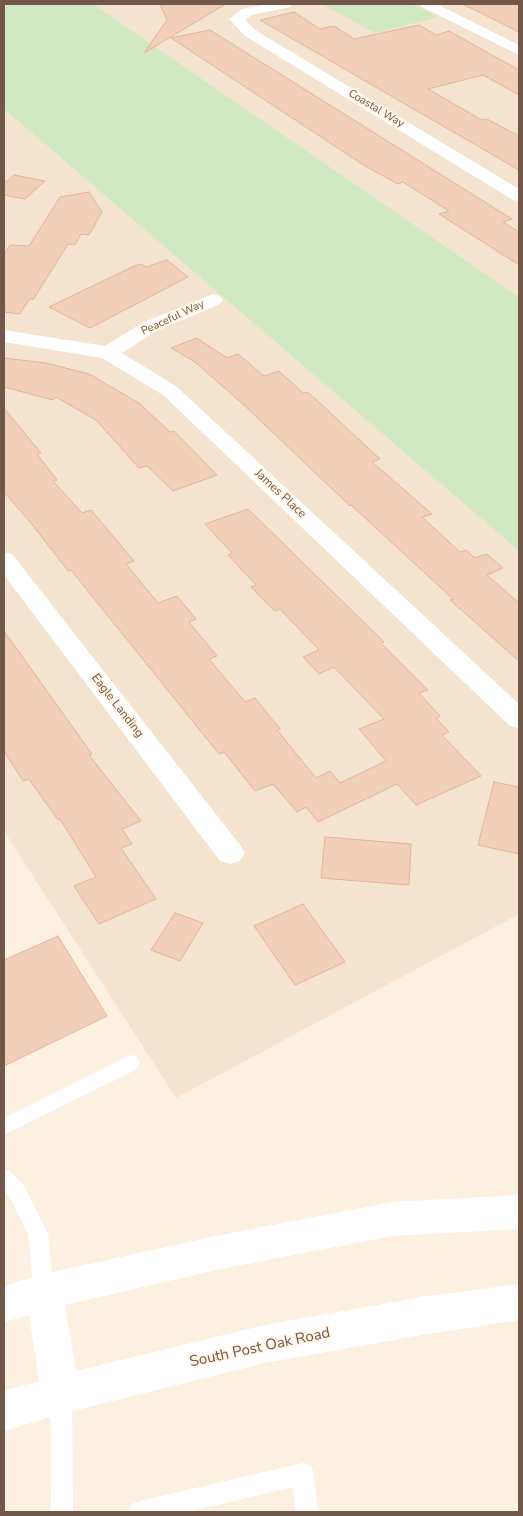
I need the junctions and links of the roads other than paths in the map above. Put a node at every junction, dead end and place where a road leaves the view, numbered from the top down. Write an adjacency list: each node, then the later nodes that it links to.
1 (286, 4): 4 (street, Coastal Way)
2 (427, 4): 3 (street)
3 (519, 51)
4 (519, 196)
5 (214, 300): 7 (street, Peaceful Way)
6 (4, 336): 7 (street, James Place)
7 (108, 353): 9 (street, James Place)
8 (4, 559): 10 (street, Eagle Landing)
9 (519, 719)
10 (230, 853)
11 (131, 1063): 12 (lane)
12 (4, 1127)
13 (4, 1178): 15 (lane)
14 (519, 1212): 15 (street)
15 (44, 1292): 17 (street); 18 (street)
16 (519, 1302): 18 (street, South Post Oak Road)
17 (4, 1304)
18 (61, 1394): 19 (street, South Post Oak Road); 20 (lane)
19 (4, 1411)
20 (62, 1512)
21 (140, 1512): 22 (lane)
22 (307, 1512)

